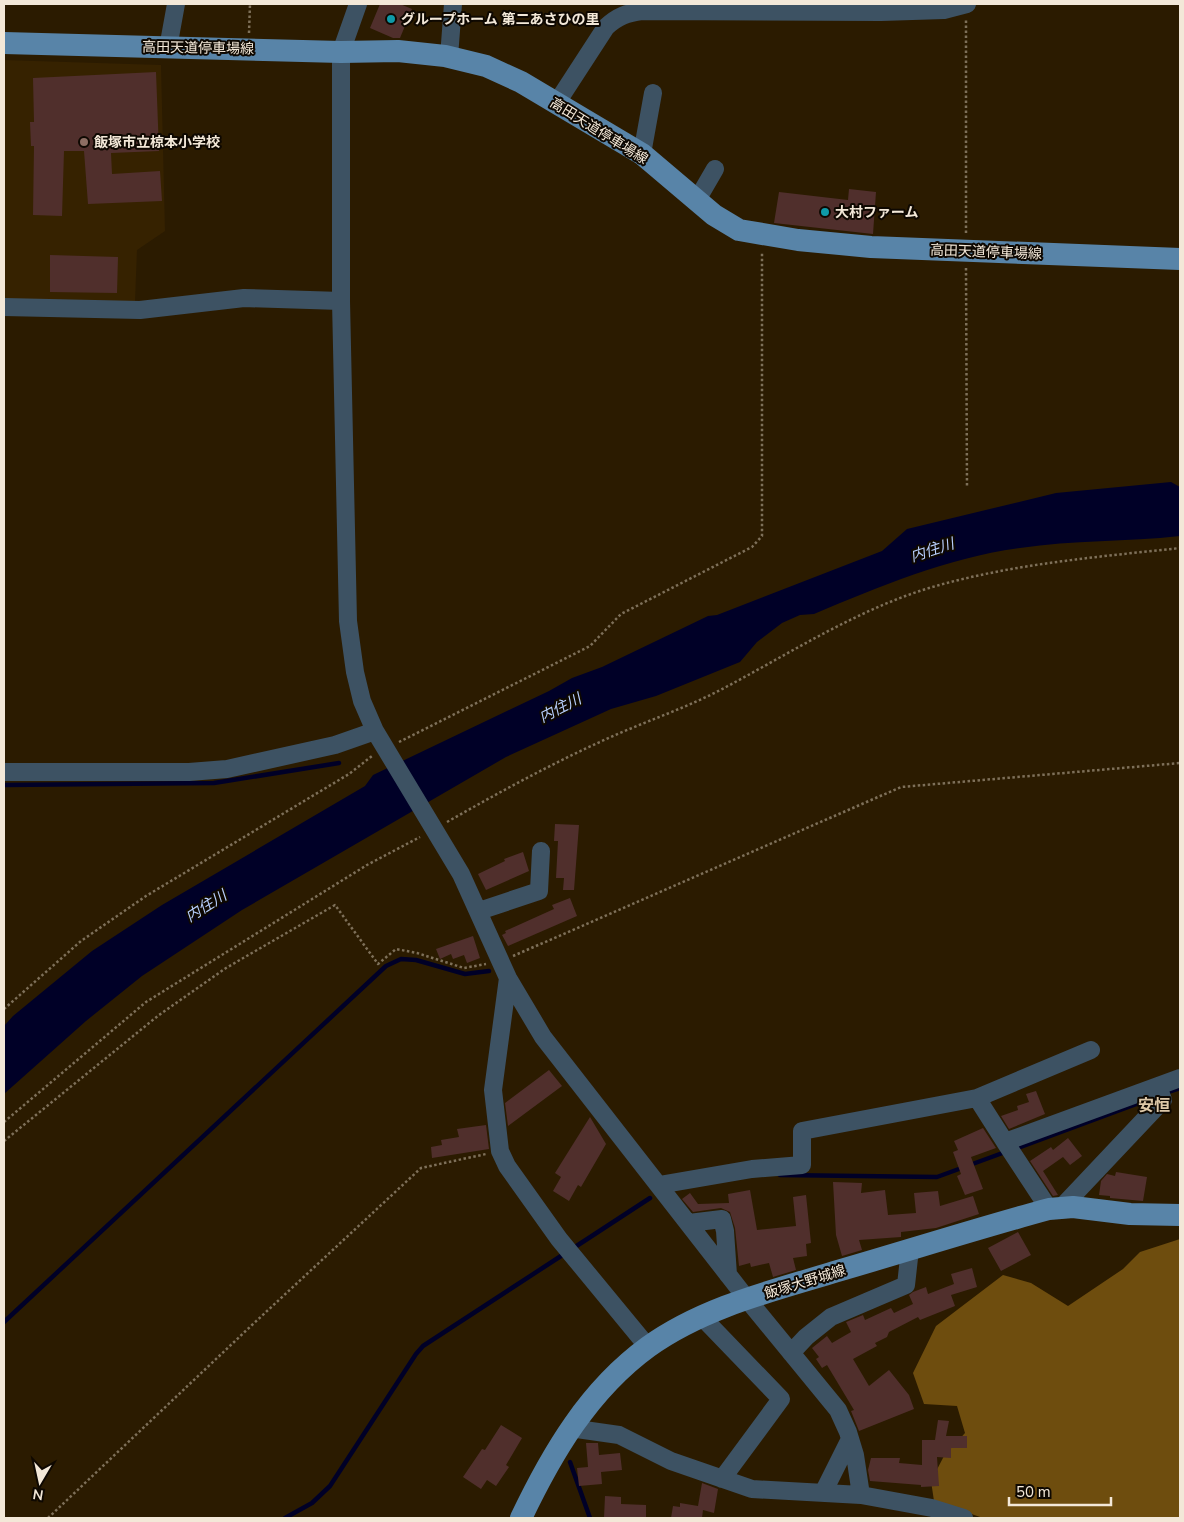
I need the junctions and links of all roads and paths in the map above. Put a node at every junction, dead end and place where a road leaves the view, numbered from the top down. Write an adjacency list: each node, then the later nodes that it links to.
1 (176, 4): 9 (street)
2 (250, 4): 10 (path)
3 (358, 4): 11 (street)
4 (453, 4): 12 (street)
5 (966, 4): 7 (street); 19 (path)
6 (638, 8): 7 (street); 14 (street)
7 (697, 8)
8 (4, 43): 9 (main road, 高田天道停車場線)
9 (168, 48): 10 (main road, 高田天道停車場線)
10 (249, 49): 11 (main road, 高田天道停車場線)
11 (341, 52): 12 (main road, 高田天道停車場線); 21 (street)
12 (449, 57): 14 (main road, 高田天道停車場線)
13 (653, 93): 15 (street)
14 (556, 104): 15 (main road, 高田天道停車場線)
15 (642, 154): 17 (main road, 高田天道停車場線)
16 (715, 169): 17 (street)
17 (697, 200): 18 (main road, 高田天道停車場線)
18 (762, 235): 19 (main road, 高田天道停車場線); 26 (path)
19 (966, 251): 20 (main road, 高田天道停車場線); 23 (path)
20 (1180, 259)
21 (341, 301): 22 (street); 25 (street)
22 (4, 307)
23 (967, 487)
24 (1180, 548): 29 (path)
25 (375, 731): 26 (street); 28 (street)
26 (386, 749): 29 (street); 34 (path)
27 (1180, 763): 32 (path)
28 (4, 772)
29 (434, 829): 31 (street); 39 (path)
30 (541, 851): 31 (street)
31 (479, 911): 32 (street)
32 (500, 961): 33 (street); 40 (path)
33 (508, 978): 42 (street); 43 (street)
34 (4, 1009)
35 (1091, 1050): 38 (street)
36 (1180, 1078): 37 (street)
37 (1161, 1093): 41 (street); 44 (street)
38 (977, 1098): 41 (street); 43 (street)
39 (4, 1122)
40 (4, 1141)
41 (1010, 1149): 44 (street)
42 (500, 1151): 51 (street); 58 (path)
43 (659, 1185): 46 (street)
44 (1055, 1209): 45 (main road, 飯塚大野城線); 47 (main road, 飯塚大野城線)
45 (1180, 1215)
46 (688, 1223): 48 (street); 48 (street)
47 (910, 1249): 49 (main road, 飯塚大野城線); 52 (street)
48 (728, 1275): 49 (street)
49 (747, 1299): 50 (main road, 飯塚大野城線); 52 (street)
50 (702, 1317): 51 (main road, 飯塚大野城線); 55 (street)
51 (648, 1347): 53 (main road, 飯塚大野城線)
52 (791, 1353): 54 (street)
53 (570, 1428): 55 (street); 59 (main road, 飯塚大野城線)
54 (850, 1439): 56 (street); 57 (street)
55 (722, 1479): 56 (street)
56 (823, 1493): 57 (street)
57 (861, 1496): 60 (street)
58 (48, 1518)
59 (521, 1518)
60 (964, 1518)

